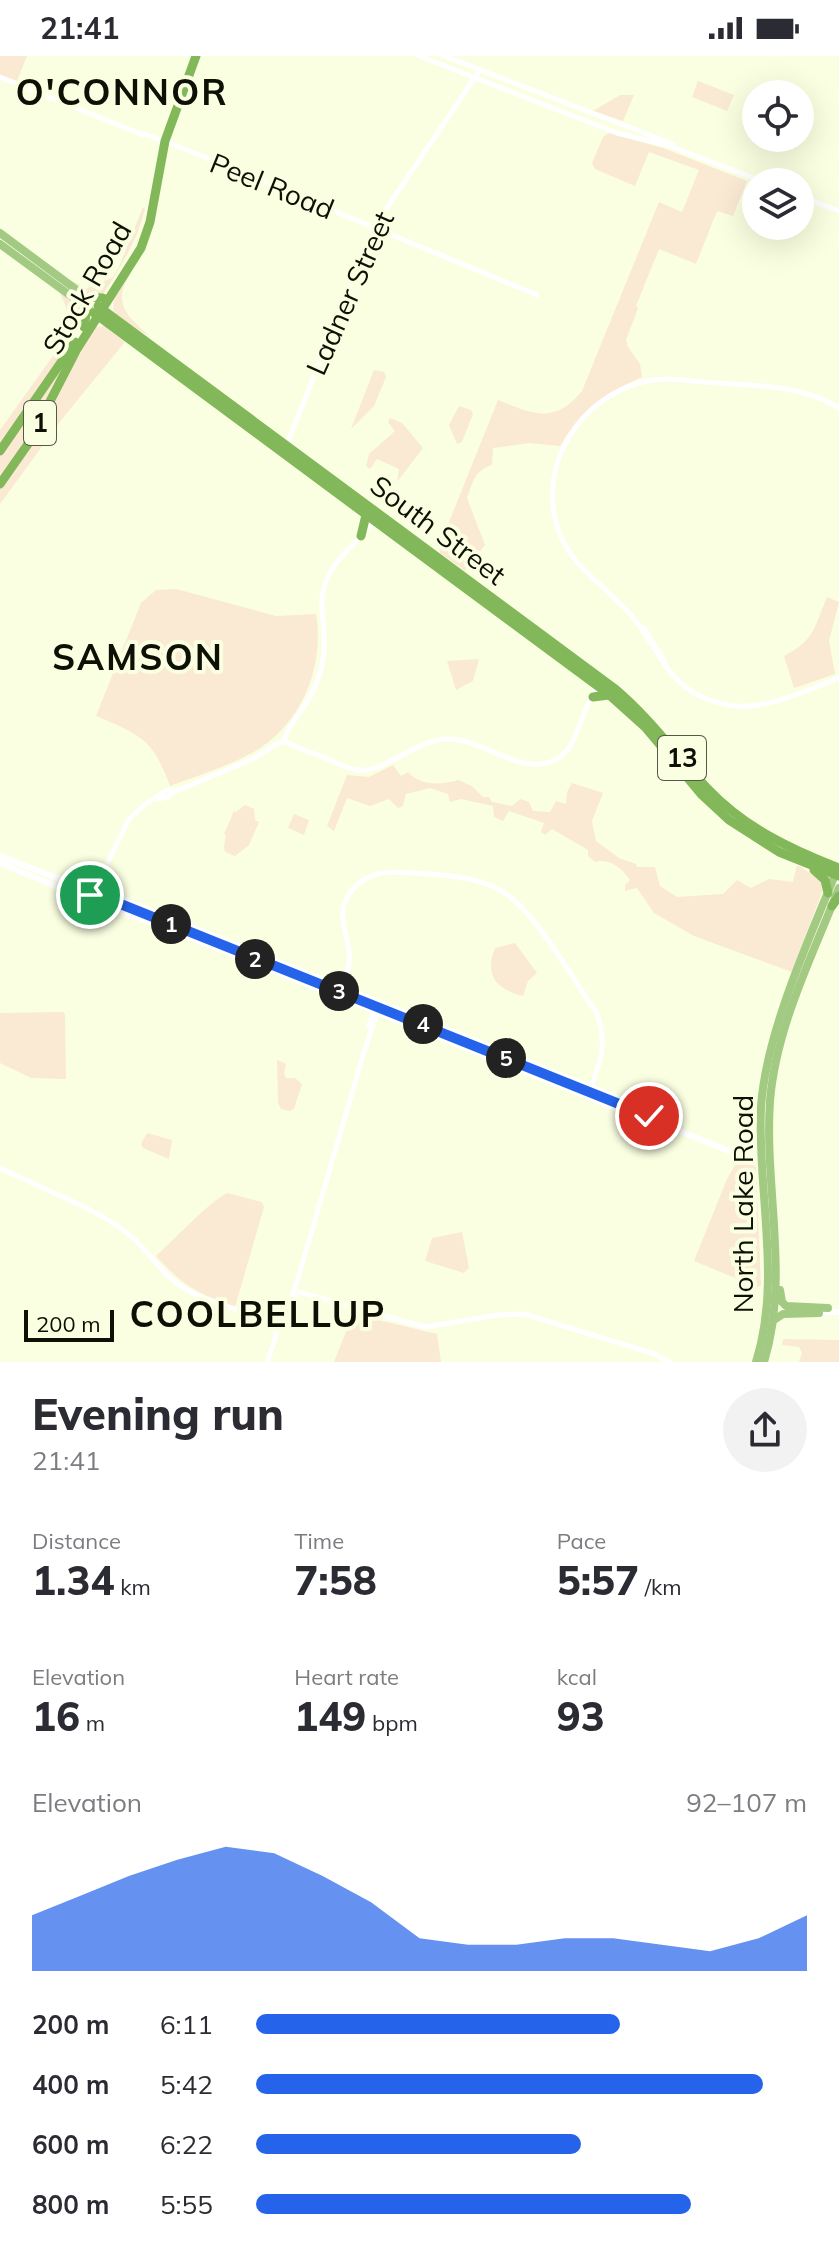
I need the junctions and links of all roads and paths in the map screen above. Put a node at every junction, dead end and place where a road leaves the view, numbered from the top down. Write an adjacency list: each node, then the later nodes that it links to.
1 (190, 56): 8 (highway, Stock Road / 1)
2 (196, 56): 8 (highway, Stock Road / 1)
3 (419, 56): 7 (street)
4 (444, 56): 5 (street)
5 (480, 70): 7 (street, Ladner Street); 9 (street)
6 (0, 77): 8 (street, Peel Road)
7 (474, 78): 10 (street); 13 (street, Ladner Street)
8 (162, 142): 13 (street, Peel Road); 19 (highway, Stock Road / 1)
9 (742, 171)
10 (742, 174)
11 (814, 199): 12 (street)
12 (839, 209)
13 (374, 227): 17 (street, Peel Road); 21 (street, Ladner Street)
14 (0, 233): 15 (main road)
15 (10, 239): 16 (main road); 18 (main road)
16 (0, 244): 19 (main road, South Street / 13)
17 (537, 295)
18 (86, 297): 19 (highway)
19 (99, 312): 21 (highway, South Street / 13); 22 (highway, South Street / 13); 23 (highway, Stock Road / 1); 27 (highway, Stock Road / 1)
20 (839, 409): 30 (street)
21 (286, 444): 22 (street); 24 (street); 25 (highway, South Street / 13)
22 (272, 445): 24 (highway, South Street / 13)
23 (0, 451)
24 (289, 458): 28 (highway, South Street / 13)
25 (332, 479): 26 (highway); 28 (highway, South Street / 13)
26 (349, 479)
27 (0, 484)
28 (374, 517): 29 (highway); 31 (highway, South Street / 13); 31 (highway, South Street / 13)
29 (361, 536): 34 (street)
30 (839, 676)
31 (599, 683): 32 (highway, South Street / 13); 33 (highway); 38 (highway, South Street / 13)
32 (609, 695): 33 (highway); 37 (highway, South Street / 13)
33 (590, 698): 34 (street)
34 (281, 739): 43 (street)
35 (0, 856): 43 (main road)
36 (839, 859): 38 (highway)
37 (800, 861): 40 (highway, South Street / 13); 42 (highway)
38 (821, 861): 40 (highway, South Street / 13)
39 (0, 863): 43 (main road)
40 (838, 870): 42 (main road, North Lake Road)
41 (839, 888): 45 (main road, North Lake Road)
42 (828, 893): 49 (main road, North Lake Road)
43 (94, 895): 46 (main road)
44 (839, 896): 45 (highway)
45 (832, 906): 49 (main road, North Lake Road)
46 (338, 993): 47 (main road); 48 (street)
47 (377, 1007): 48 (main road); 53 (street)
48 (586, 1092): 50 (main road)
49 (766, 1148): 50 (main road, North Lake Road); 50 (main road)
50 (760, 1159): 52 (main road, North Lake Road); 56 (main road, North Lake Road)
51 (0, 1168): 58 (street)
52 (775, 1258): 54 (main road); 56 (main road, North Lake Road)
53 (296, 1293): 58 (street); 60 (street)
54 (828, 1308): 55 (main road); 56 (main road)
55 (839, 1310): 57 (main road)
56 (771, 1311): 57 (main road); 61 (main road, North Lake Road); 62 (main road, North Lake Road)
57 (819, 1313)
58 (279, 1323): 59 (street)
59 (270, 1358)
60 (666, 1362)
61 (756, 1362)
62 (764, 1362)

